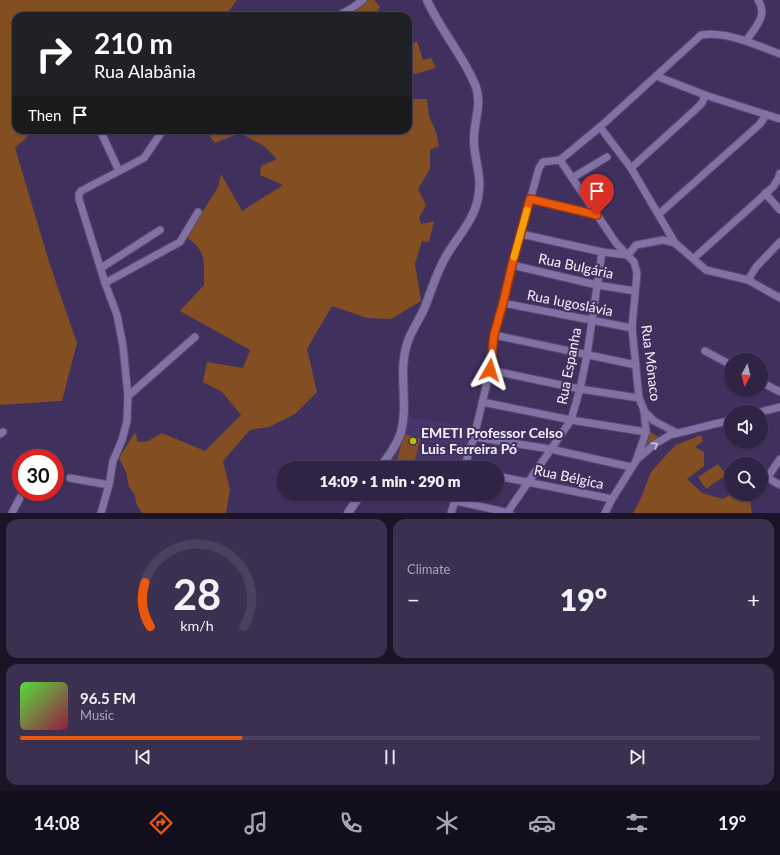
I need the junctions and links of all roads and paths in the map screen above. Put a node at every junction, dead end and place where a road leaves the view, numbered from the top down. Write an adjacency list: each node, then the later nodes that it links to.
1 (363, 0): 4 (street)
2 (426, 0): 66 (street)
3 (758, 0): 5 (street)
4 (345, 12)
5 (746, 41): 6 (street); 7 (street)
6 (780, 54)
7 (656, 76): 8 (street); 11 (street)
8 (705, 95): 9 (street); 16 (street)
9 (766, 115): 10 (street); 24 (street)
10 (780, 119)
11 (600, 127): 15 (street); 16 (street)
12 (102, 134): 17 (street)
13 (160, 134): 17 (street)
14 (607, 157): 19 (street)
15 (560, 160): 19 (street, Rua Mônaco); 21 (street)
16 (631, 168): 24 (street)
17 (119, 171): 34 (street)
18 (780, 173): 20 (street)
19 (572, 178): 25 (street, Rua Mônaco)
20 (765, 193): 22 (street); 32 (street)
21 (530, 199): 25 (street); 27 (street)
22 (780, 210)
23 (198, 212): 36 (street)
24 (659, 214): 29 (street)
25 (597, 215): 31 (street, Rua Mônaco)
26 (160, 230): 34 (street)
27 (521, 234): 30 (street); 33 (street)
28 (780, 242): 35 (street)
29 (675, 243): 31 (street); 32 (street)
30 (602, 252): 31 (street); 37 (street, Rua Espanha)
31 (628, 255): 38 (street, Rua Mônaco)
32 (694, 258): 35 (street)
33 (512, 265): 37 (street, Rua Bulgária); 40 (street)
34 (101, 268): 36 (street)
35 (748, 280): 39 (street)
36 (106, 283): 53 (street)
37 (597, 285): 38 (street, Rua Bulgária); 41 (street, Rua Espanha)
38 (635, 291): 42 (street, Rua Mônaco)
39 (780, 298)
40 (503, 303): 41 (street, Rua Iugoslávia); 43 (street)
41 (591, 321): 42 (street, Rua Iugoslávia); 46 (street, Rua Espanha)
42 (632, 328): 48 (street, Rua Mônaco)
43 (494, 335): 46 (street); 49 (street)
44 (195, 337): 53 (street)
45 (705, 351): 47 (street)
46 (587, 355): 48 (street); 51 (street, Rua Espanha)
47 (724, 361)
48 (636, 365): 54 (street, Rua Mônaco)
49 (490, 370): 51 (street); 55 (street)
50 (768, 386): 52 (street)
51 (580, 389): 54 (street); 59 (street, Rua Espanha)
52 (780, 392)
53 (128, 396): 75 (street)
54 (639, 398): 57 (street, Rua Mônaco)
55 (482, 402): 59 (street); 63 (street)
56 (780, 407): 58 (street)
57 (644, 410): 61 (street, Rua Mônaco); 62 (street)
58 (768, 410)
59 (571, 420): 61 (street); 64 (street, Rua Espanha)
60 (724, 422): 62 (street)
61 (646, 432): 68 (street, Rua Mônaco)
62 (677, 433): 68 (street, one-way to 62)
63 (474, 437): 64 (street); 67 (street)
64 (550, 449): 69 (street); 74 (street, Rua Espanha)
65 (780, 459): 70 (street)
66 (385, 461)
67 (466, 461)
68 (636, 461): 69 (street, Rua Mônaco)
69 (631, 467): 77 (street, Rua Mônaco)
70 (768, 472)
71 (504, 477): 74 (street, Rua Bélgica)
72 (70, 478): 75 (street)
73 (768, 478): 76 (street)
74 (529, 482): 77 (street, Rua Bélgica); 86 (street, Rua Espanha)
75 (109, 485): 83 (street)
76 (780, 486)
77 (612, 499): 87 (street, Rua Mônaco)
78 (18, 501): 82 (street)
79 (356, 501): 84 (street)
80 (455, 501): 85 (street)
81 (469, 501): 86 (street)
82 (12, 513)
83 (100, 513)
84 (348, 513)
85 (451, 513)
86 (508, 513)
87 (606, 513)

